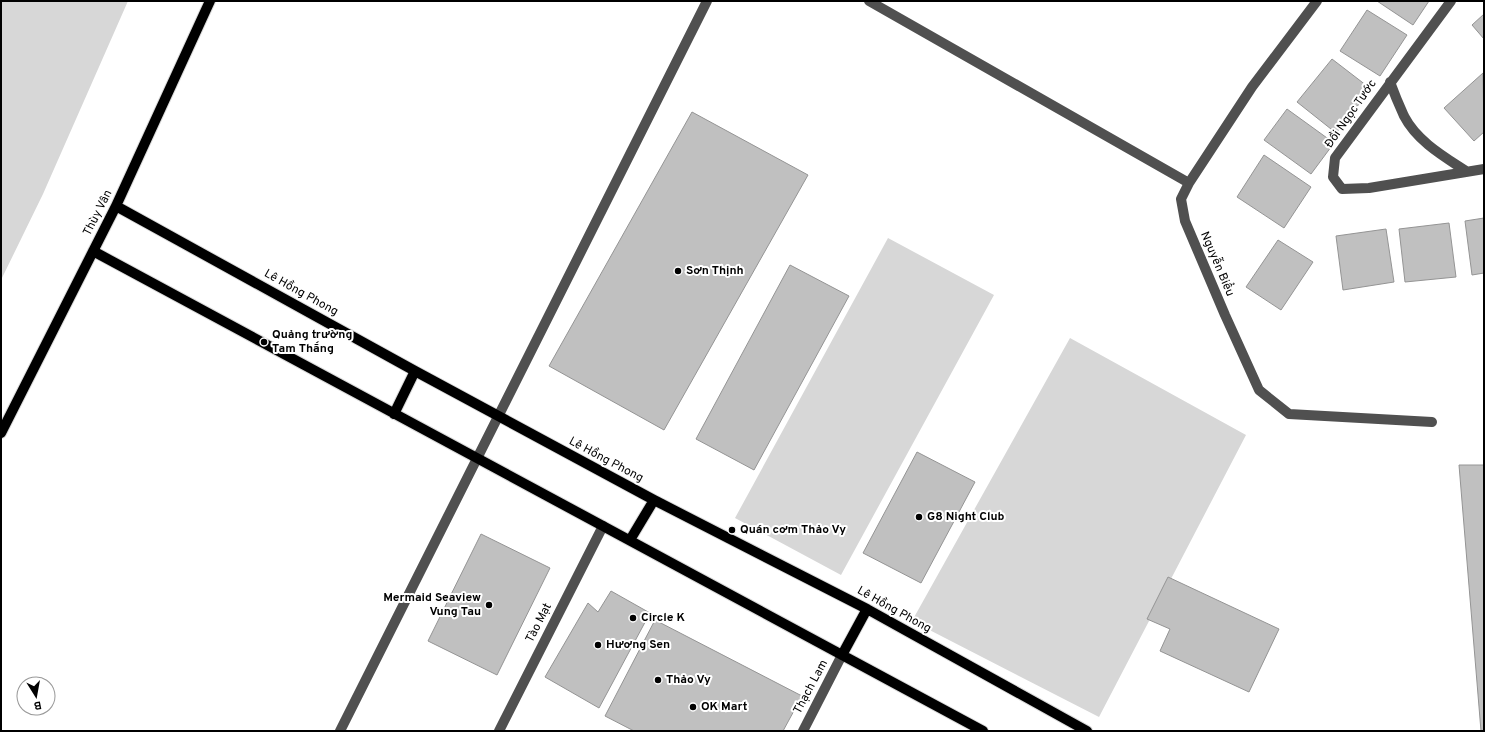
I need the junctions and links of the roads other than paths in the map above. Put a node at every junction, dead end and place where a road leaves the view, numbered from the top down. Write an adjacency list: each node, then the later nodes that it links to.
1 (210, 1): 10 (main road, Thùy Vân)
2 (707, 1): 14 (street)
3 (870, 1): 9 (street)
4 (1317, 1): 9 (street, Nguyễn Biểu)
5 (1451, 1): 6 (street, Đồi Ngọc Tước)
6 (1390, 82): 8 (street); 8 (street, Đồi Ngọc Tước)
7 (1484, 169): 8 (street, Đồi Ngọc Tước)
8 (1466, 171)
9 (1189, 183): 15 (street, Nguyễn Biểu)
10 (116, 206): 11 (main road, Thùy Vân); 12 (main road, Lê Hồng Phong)
11 (93, 251): 13 (main road); 16 (main road, Thùy Vân)
12 (416, 371): 13 (main road); 14 (main road, Lê Hồng Phong)
13 (394, 414): 17 (main road)
14 (498, 416): 17 (street); 18 (main road, Lê Hồng Phong)
15 (1432, 422)
16 (1, 433)
17 (477, 458): 19 (main road); 23 (street)
18 (654, 500): 20 (main road); 21 (main road, Lê Hồng Phong)
19 (603, 526): 20 (main road); 24 (street, Tào Mạt)
20 (630, 540): 22 (main road)
21 (867, 609): 22 (main road); 27 (main road, Lê Hồng Phong)
22 (842, 655): 25 (street, Thạch Lam); 26 (main road)
23 (340, 731)
24 (499, 731)
25 (803, 731)
26 (983, 731)
27 (1087, 731)

